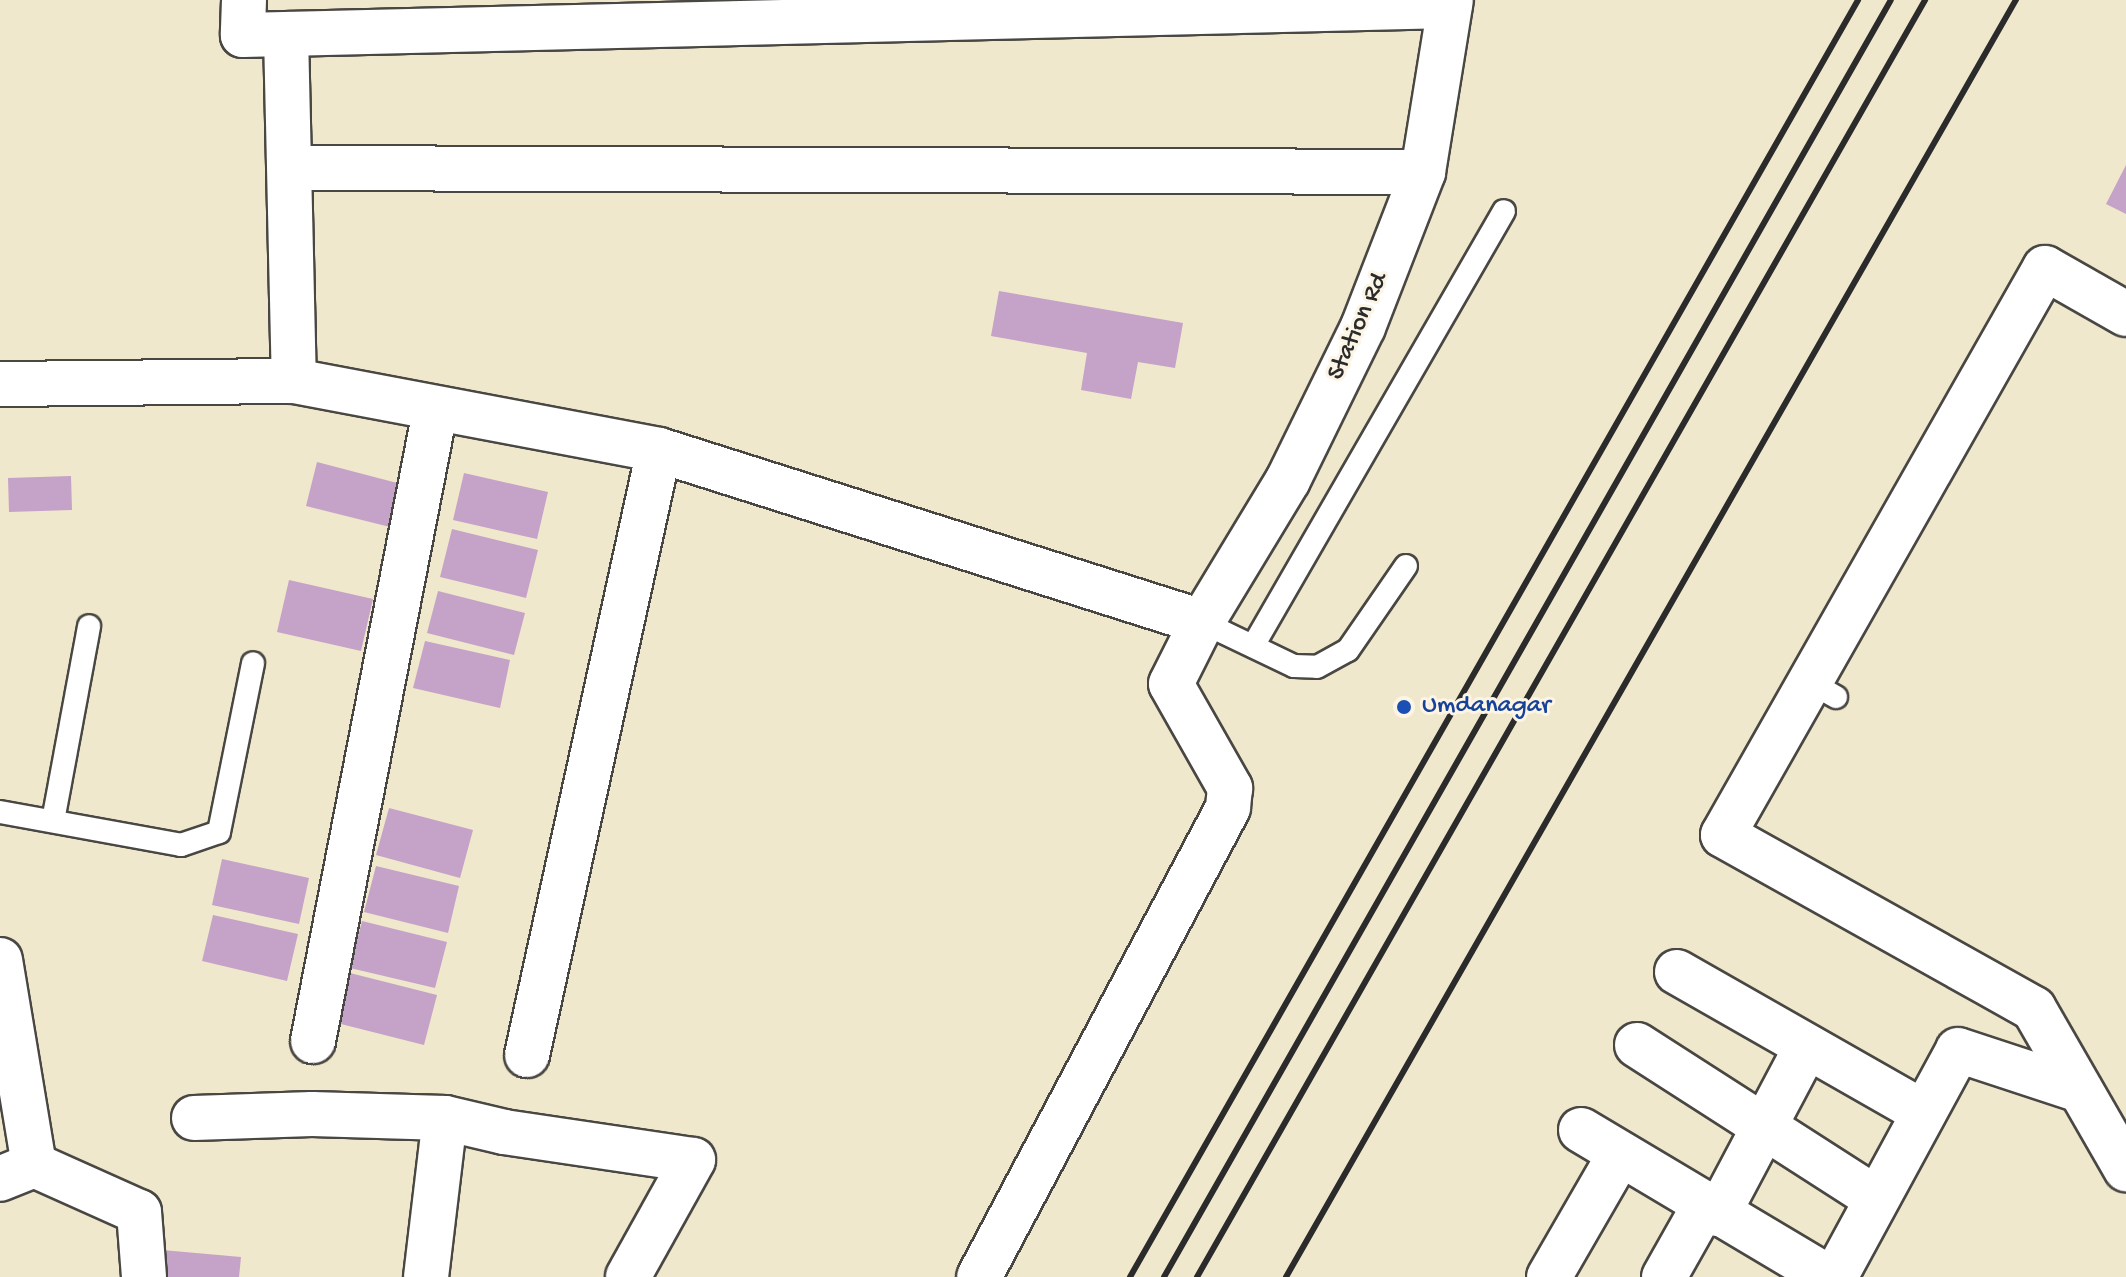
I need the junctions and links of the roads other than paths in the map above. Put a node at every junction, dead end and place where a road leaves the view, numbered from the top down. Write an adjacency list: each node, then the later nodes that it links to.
1 (244, 0): 4 (street)
2 (1450, 3): 3 (street); 6 (street, Station Rd)
3 (882, 9): 4 (street)
4 (286, 34): 5 (street)
5 (291, 168): 6 (street); 9 (street)
6 (1423, 172): 14 (street, Station Rd)
7 (1504, 211): 16 (lane)
8 (2126, 314): 26 (street)
9 (294, 381): 10 (street); 11 (street)
10 (0, 384)
11 (435, 411): 12 (street); 22 (street)
12 (659, 450): 14 (street); 25 (street)
13 (1406, 566): 16 (lane)
14 (1202, 622): 16 (lane); 41 (street, Station Rd)
15 (89, 626): 19 (lane)
16 (1253, 646)
17 (253, 663): 19 (lane)
18 (0, 812): 19 (lane)
19 (53, 821)
20 (0, 960): 34 (street)
21 (1677, 972): 24 (street)
22 (313, 1041)
23 (1637, 1045): 30 (street)
24 (1806, 1048): 27 (street); 30 (street)
25 (527, 1055)
26 (2080, 1090): 27 (street); 33 (street)
27 (1924, 1113): 35 (street)
28 (194, 1118): 29 (street)
29 (445, 1118): 39 (street); 40 (street)
30 (1763, 1128): 35 (street); 36 (street)
31 (1581, 1130): 32 (street)
32 (1619, 1156): 36 (street); 42 (street)
33 (2126, 1169)
34 (17, 1172): 38 (street)
35 (1877, 1199): 45 (street)
36 (1711, 1210): 37 (street); 43 (street)
37 (1783, 1266): 44 (street)
38 (144, 1277)
39 (426, 1277)
40 (628, 1277)
41 (979, 1277)
42 (1549, 1277)
43 (1664, 1277)
44 (1828, 1277)
45 (1835, 1277)

